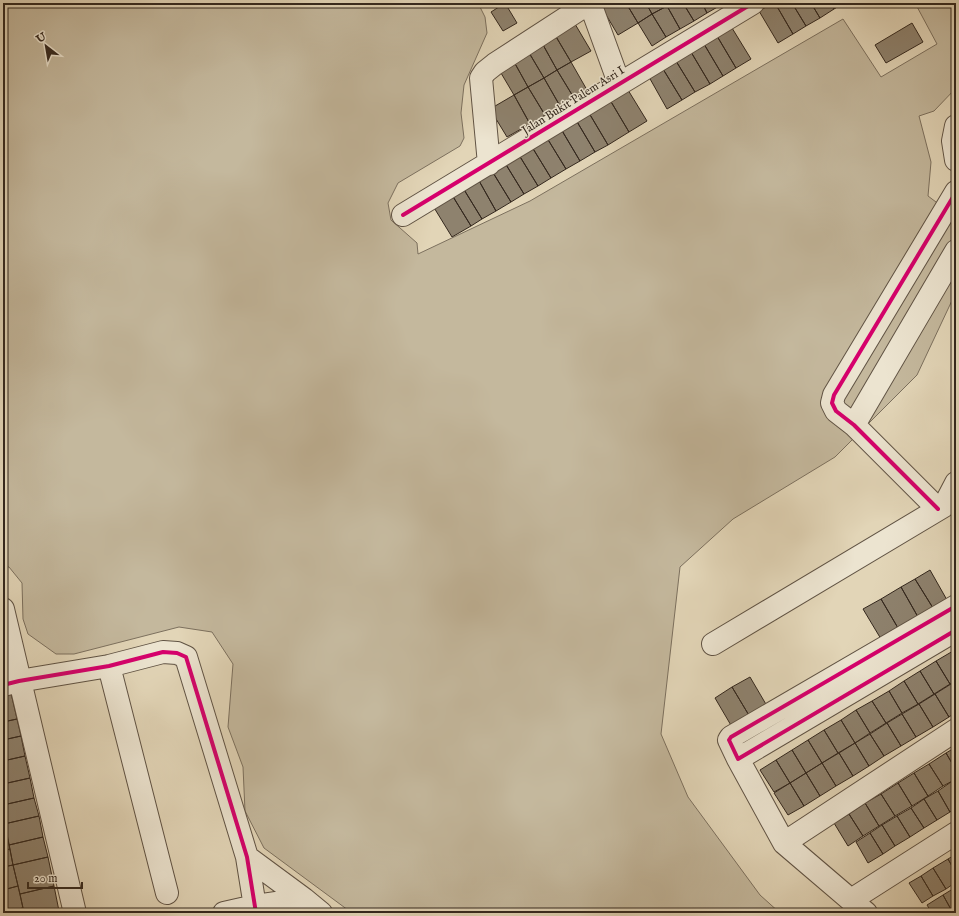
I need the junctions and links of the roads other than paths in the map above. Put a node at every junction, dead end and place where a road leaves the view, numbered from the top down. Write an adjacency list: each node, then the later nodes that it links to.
1 (589, 3): 3 (street); 6 (street)
2 (753, 3): 3 (street, Jalan Bukit Palem Asri I)
3 (619, 83): 6 (street, Jalan Bukit Palem Asri I)
4 (956, 128): 5 (street)
5 (956, 160)
6 (489, 164): 8 (street, Jalan Bukit Palem Asri I)
7 (956, 192): 9 (street)
8 (403, 215)
9 (927, 241): 10 (street); 11 (street)
10 (954, 254): 11 (street)
11 (854, 425): 13 (street)
12 (956, 483): 13 (street)
13 (938, 509): 17 (street)
14 (956, 606): 21 (street)
15 (3, 609): 19 (street)
16 (956, 630): 21 (street)
17 (713, 644)
18 (109, 666): 19 (street); 24 (street); 25 (street)
19 (11, 683): 29 (street)
20 (956, 730): 23 (street)
21 (738, 759): 23 (street)
22 (956, 833): 27 (street)
23 (784, 843): 27 (street)
24 (246, 857): 26 (street); 28 (street)
25 (166, 892)
26 (304, 899): 28 (street); 31 (street)
27 (858, 907)
28 (255, 910): 30 (street)
29 (75, 913)
30 (224, 913)
31 (321, 913)

